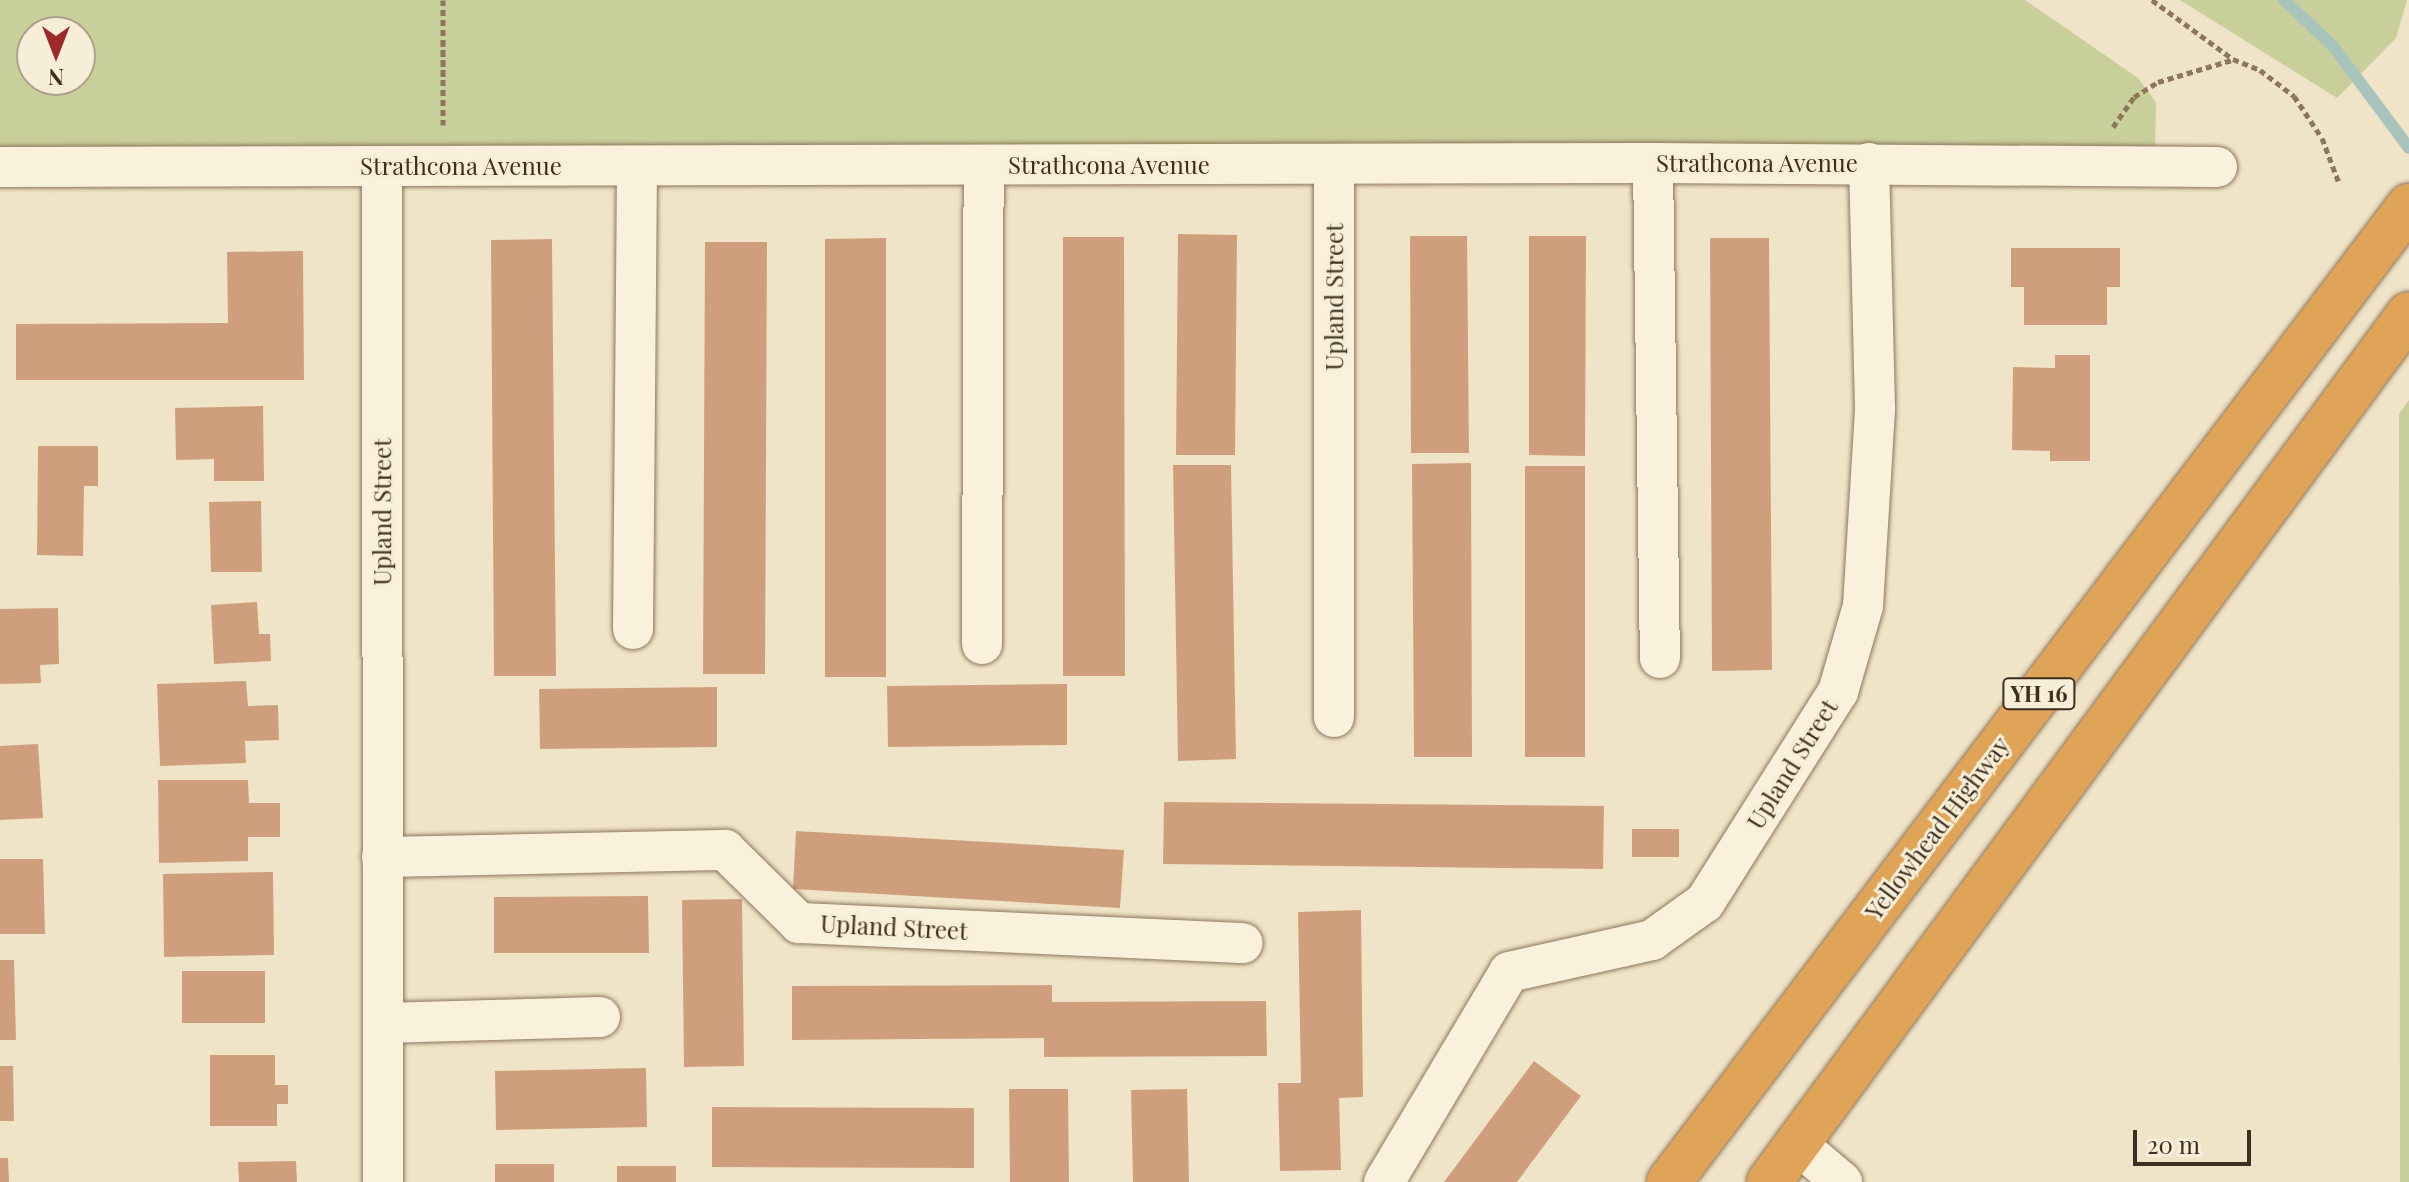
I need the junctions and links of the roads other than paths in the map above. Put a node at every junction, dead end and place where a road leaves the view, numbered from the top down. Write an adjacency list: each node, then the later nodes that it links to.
1 (1653, 163): 2 (street, Strathcona Avenue); 4 (street, Strathcona Avenue); 13 (street)
2 (1869, 163): 8 (street, Strathcona Avenue); 21 (street, Upland Street)
3 (984, 165): 4 (street, Strathcona Avenue); 6 (street, Strathcona Avenue); 12 (street)
4 (1334, 165): 14 (street, Upland Street)
5 (382, 166): 6 (street, Strathcona Avenue); 7 (street, Strathcona Avenue); 15 (street, Upland Street)
6 (637, 166): 11 (street)
7 (0, 167)
8 (2217, 167)
9 (2409, 206): 22 (highway, Yellowhead Highway / YH 16)
10 (2409, 314): 19 (highway, YH 16)
11 (633, 629)
12 (982, 644)
13 (1660, 658)
14 (1334, 717)
15 (382, 857): 16 (street, Upland Street); 18 (street, Upland Street)
16 (1243, 943)
17 (600, 1017): 18 (street)
18 (384, 1023): 20 (street, Upland Street)
19 (1797, 1144): 23 (highway, YH 16); 24 (street)
20 (383, 1182)
21 (1384, 1182)
22 (1669, 1182)
23 (1769, 1182)
24 (1842, 1182)

